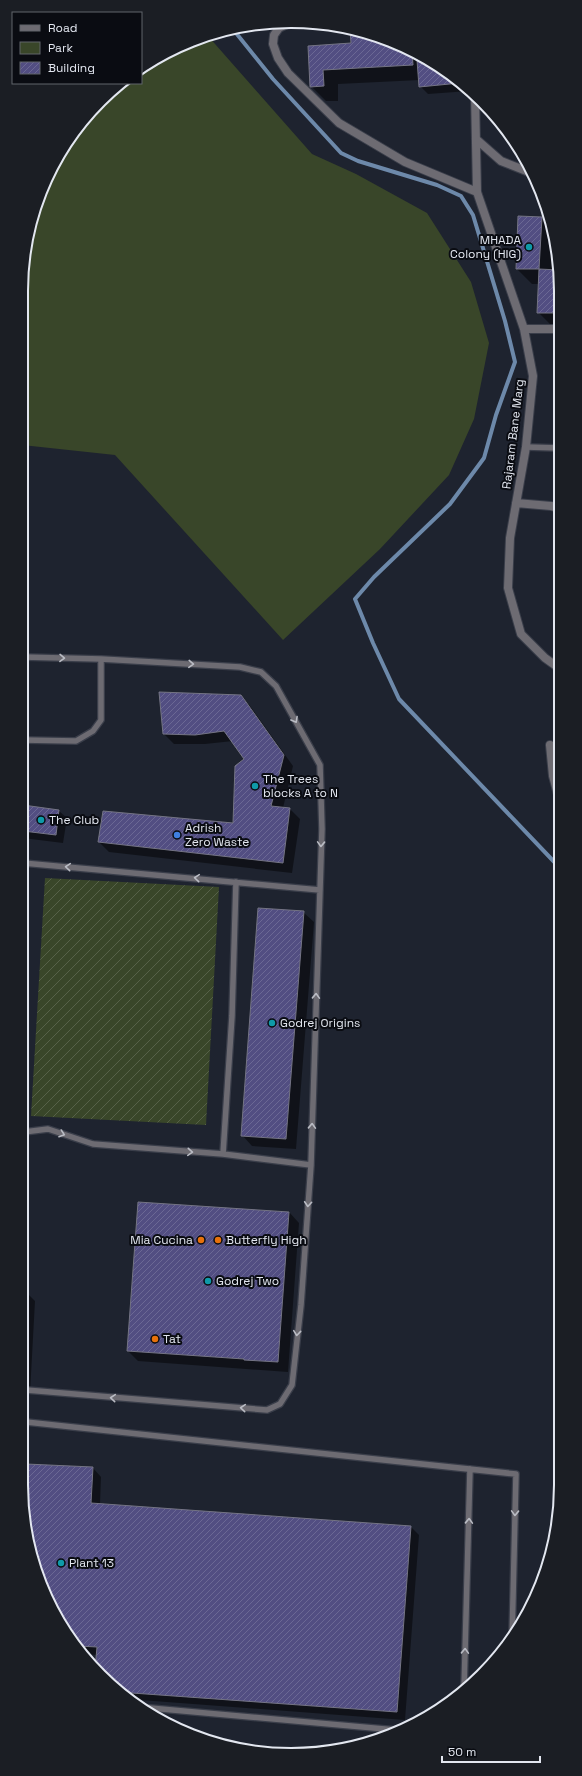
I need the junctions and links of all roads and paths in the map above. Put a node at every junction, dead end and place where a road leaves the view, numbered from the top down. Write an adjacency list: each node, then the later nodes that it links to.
1 (278, 29): 5 (street)
2 (475, 103): 3 (street, Rajaram Bane Marg)
3 (476, 139): 4 (street); 5 (street, Rajaram Bane Marg)
4 (525, 171)
5 (477, 192): 6 (street, Rajaram Bane Marg)
6 (524, 329): 7 (street); 8 (street, Rajaram Bane Marg)
7 (554, 329)
8 (526, 447): 9 (lane); 10 (street, Rajaram Bane Marg)
9 (554, 448)
10 (516, 503): 11 (street); 14 (street, Rajaram Bane Marg)
11 (554, 507)
12 (28, 657): 13 (lane, one-way to 13)
13 (101, 659): 15 (lane); 20 (lane, one-way to 20)
14 (554, 665)
15 (28, 740)
16 (550, 745): 17 (street)
17 (554, 780)
18 (28, 863): 19 (lane, one-way to 18)
19 (236, 882): 20 (lane); 22 (lane)
20 (320, 890): 23 (lane, one-way to 20)
21 (28, 1132): 22 (lane, one-way to 22)
22 (223, 1154): 23 (lane)
23 (311, 1165): 24 (lane, one-way to 24)
24 (28, 1390)
25 (28, 1422): 26 (lane)
26 (470, 1470): 27 (lane, one-way to 27); 28 (lane, one-way to 26)
27 (512, 1627)
28 (464, 1683)
29 (151, 1708): 30 (lane)
30 (388, 1729)

